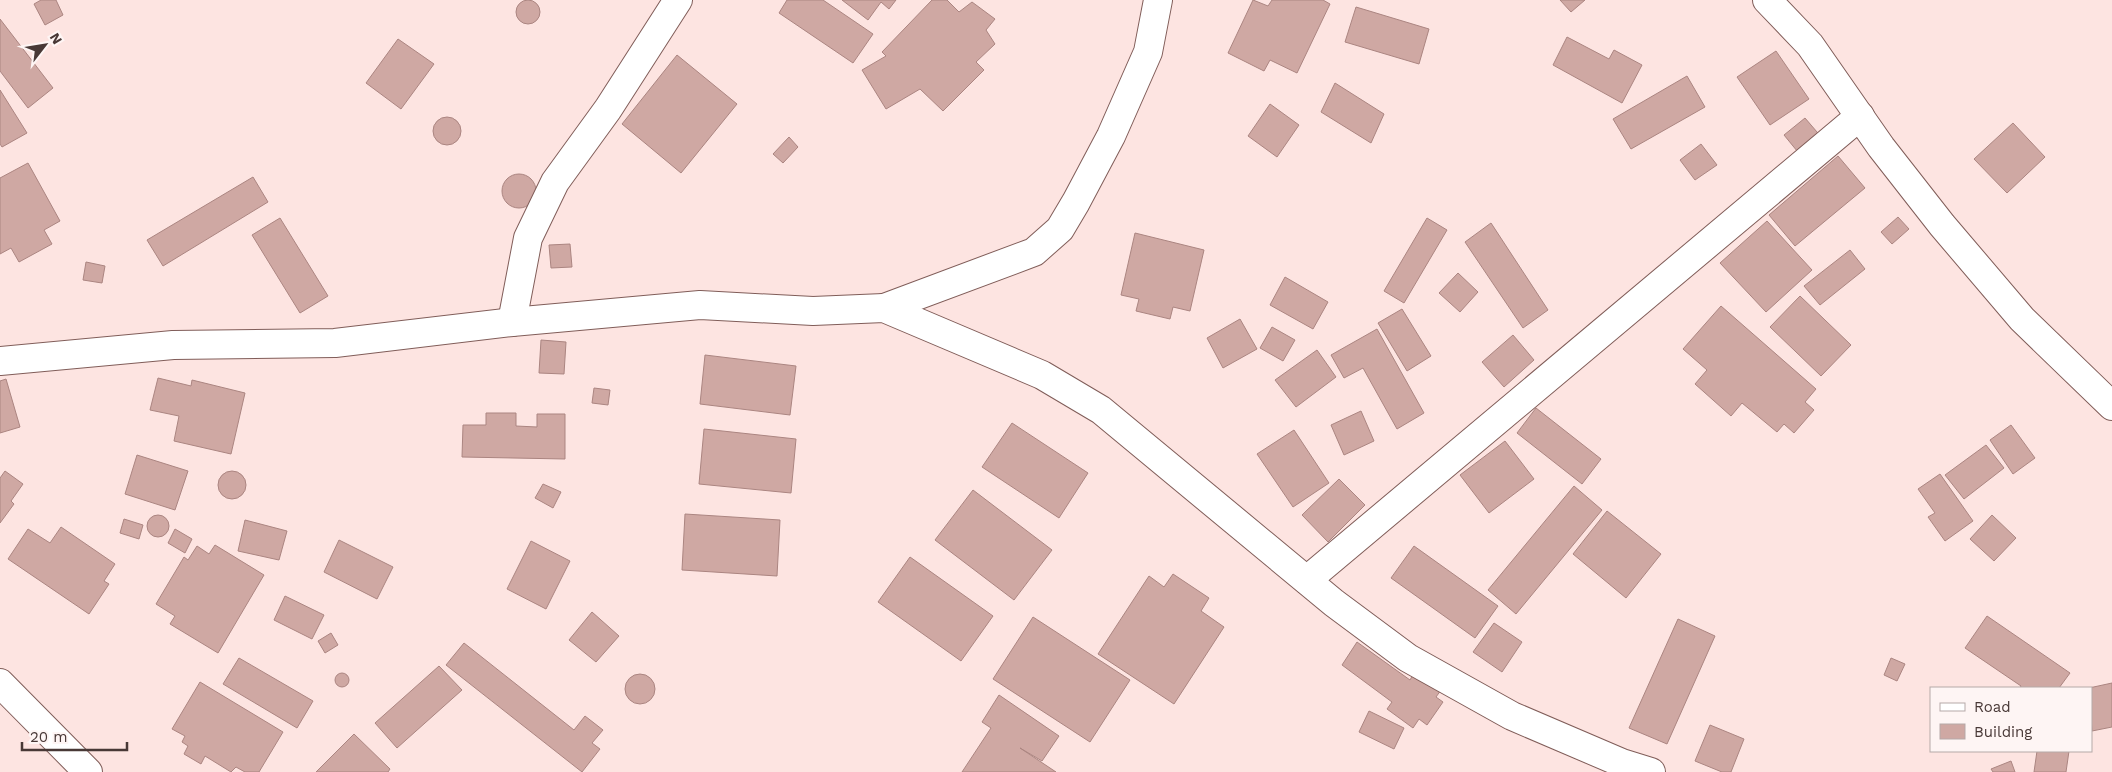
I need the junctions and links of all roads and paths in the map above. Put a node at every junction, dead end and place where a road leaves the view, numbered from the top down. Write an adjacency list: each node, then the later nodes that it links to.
1 (678, 0): 6 (street)
2 (1158, 0): 5 (street)
3 (1767, 0): 4 (street)
4 (1860, 116): 8 (street); 9 (street)
5 (884, 308): 6 (street); 9 (street)
6 (512, 322): 7 (street)
7 (0, 361)
8 (2112, 406)
9 (1307, 580): 12 (street)
10 (0, 683): 11 (street)
11 (88, 772)
12 (1651, 772)

